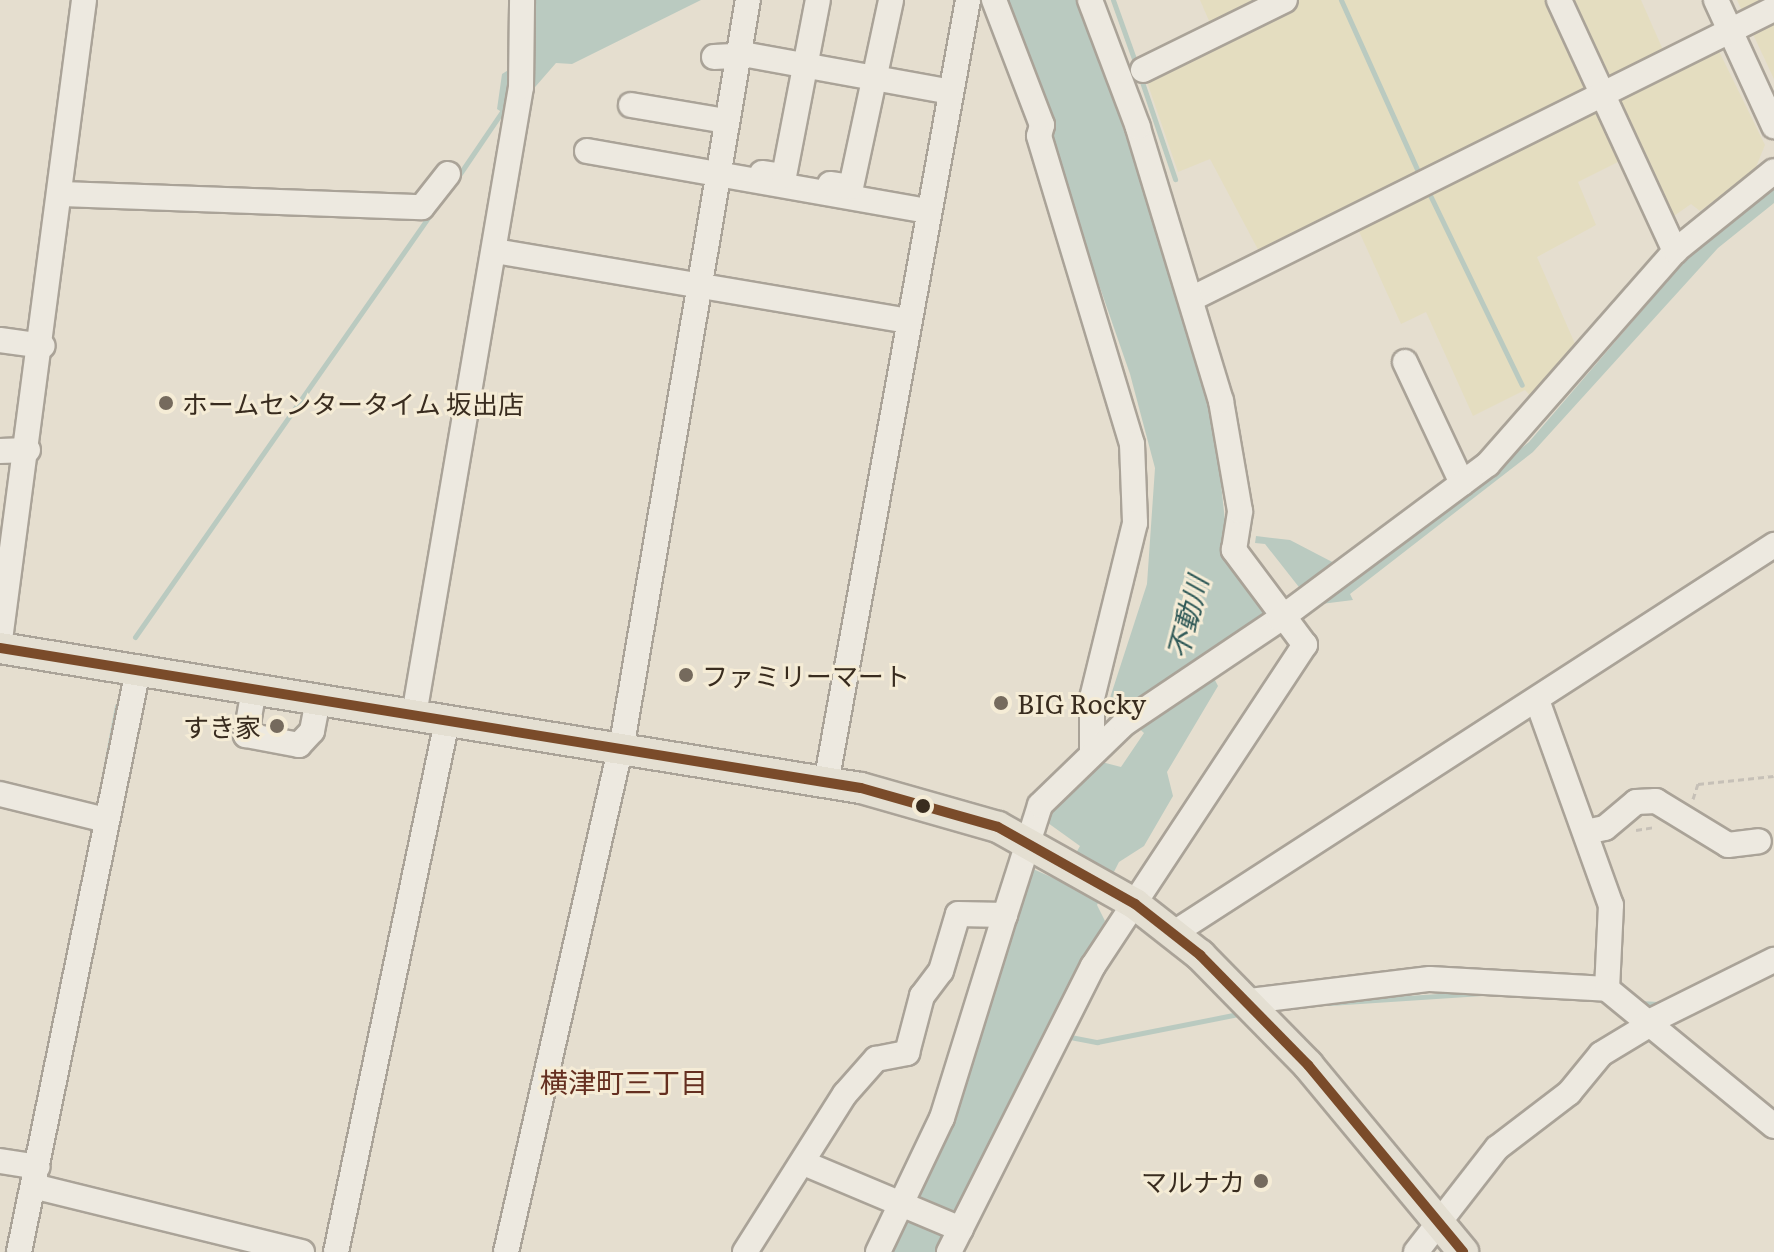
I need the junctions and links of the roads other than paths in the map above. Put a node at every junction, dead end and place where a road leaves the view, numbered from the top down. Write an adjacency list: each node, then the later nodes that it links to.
1 (84, 0): 28 (street)
2 (522, 0): 30 (street)
3 (748, 0): 14 (street)
4 (818, 0): 15 (street)
5 (891, 0): 17 (street)
6 (968, 0): 18 (street)
7 (994, 0): 52 (street)
8 (1090, 0): 33 (street)
9 (1285, 0): 16 (street)
10 (1559, 0): 19 (street)
11 (1716, 0): 13 (street)
12 (1774, 9): 13 (street)
13 (1731, 30): 19 (street); 22 (street)
14 (726, 57): 15 (street); 21 (street)
15 (806, 65): 17 (street); 27 (street)
16 (1143, 70)
17 (875, 78): 18 (street); 27 (street)
18 (951, 92): 29 (street)
19 (1604, 96): 31 (street); 33 (street)
20 (631, 105): 21 (street)
21 (726, 121): 24 (street)
22 (1774, 126)
23 (587, 151): 24 (street)
24 (718, 170): 27 (street); 29 (street); 32 (street)
25 (1774, 171): 31 (street)
26 (448, 174): 28 (street)
27 (784, 176)
28 (62, 194): 36 (street)
29 (929, 211): 34 (street)
30 (495, 251): 32 (street); 49 (street)
31 (1675, 251): 40 (street)
32 (697, 285): 34 (street); 51 (street)
33 (1191, 299): 42 (street)
34 (909, 321): 53 (street)
35 (0, 340): 36 (street)
36 (43, 346): 38 (street)
37 (1405, 362): 40 (street)
38 (28, 450): 39 (street); 43 (street)
39 (0, 451)
40 (1462, 483): 42 (street)
41 (1774, 545): 48 (street)
42 (1290, 612): 52 (street); 59 (street)
43 (0, 640)
44 (0, 648): 45 (main road)
45 (138, 670): 46 (main road); 55 (street)
46 (254, 689): 47 (main road); 47 (street)
47 (318, 699): 49 (main road)
48 (1537, 700): 56 (street); 61 (street)
49 (414, 715): 50 (main road)
50 (447, 721): 51 (main road); 74 (street)
51 (620, 748): 53 (main road); 75 (street)
52 (1092, 753): 57 (street)
53 (826, 783): 57 (main road)
54 (0, 794): 55 (street)
55 (98, 818): 68 (street)
56 (1586, 832): 58 (street); 63 (street)
57 (1026, 839): 59 (main road); 60 (street)
58 (1759, 841)
59 (1122, 897): 61 (main road); 71 (street)
60 (1005, 915): 67 (street); 69 (street)
61 (1174, 933): 64 (main road)
62 (1774, 960): 65 (street)
63 (1617, 998): 64 (street); 65 (street)
64 (1256, 1008): 70 (main road)
65 (1648, 1024): 66 (street); 70 (street)
66 (1774, 1126)
67 (806, 1164): 69 (street); 76 (street)
68 (24, 1169): 72 (street); 73 (street)
69 (911, 1204): 71 (street); 77 (street)
70 (1438, 1222): 78 (street); 79 (main road)
71 (955, 1238)
72 (19, 1252)
73 (302, 1252)
74 (336, 1252)
75 (506, 1252)
76 (745, 1252)
77 (878, 1252)
78 (1416, 1252)
79 (1463, 1252)

